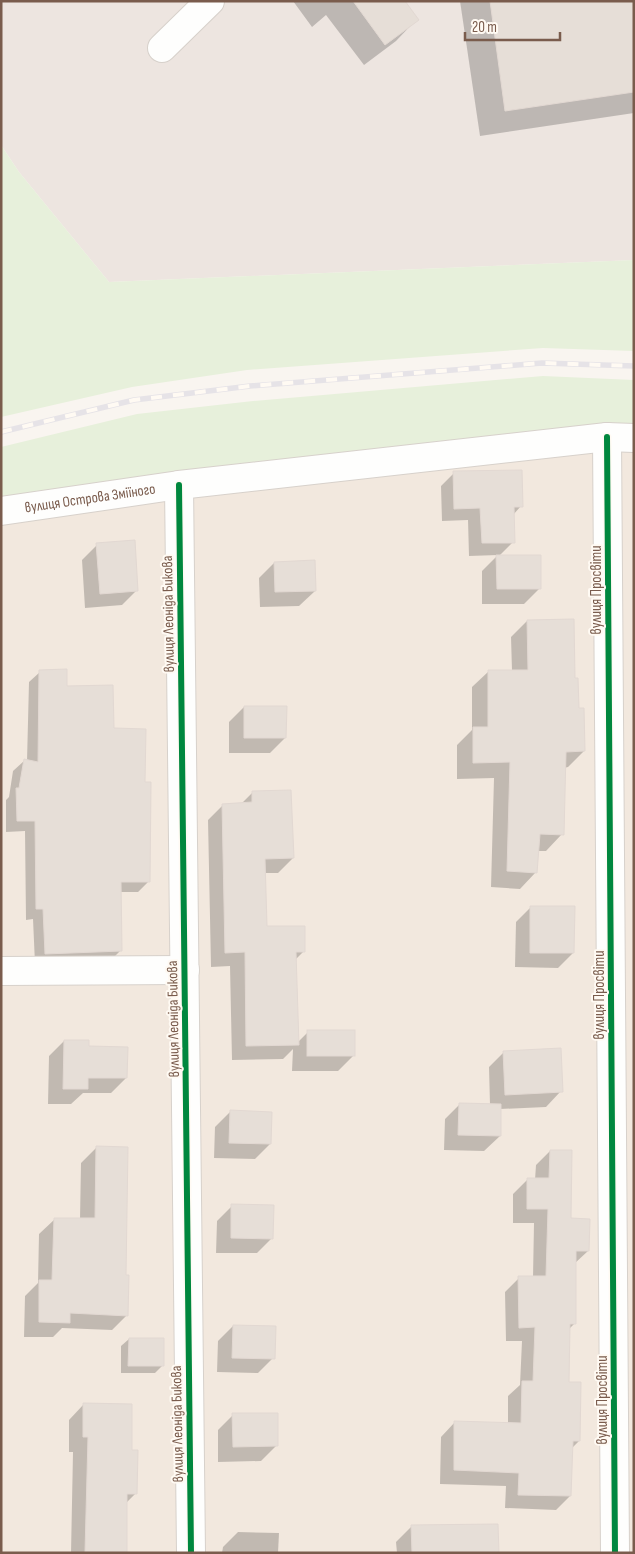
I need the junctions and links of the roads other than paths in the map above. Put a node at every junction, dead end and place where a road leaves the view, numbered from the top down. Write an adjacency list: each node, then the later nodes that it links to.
1 (210, 1): 2 (street)
2 (162, 48)
3 (607, 438): 4 (street, вулиця Острова Зміїного); 5 (street, вулиця Острова Зміїного); 10 (street, вулиця Просвіти)
4 (634, 438)
5 (179, 485): 6 (street, вулиця Острова Зміїного); 7 (street, вулиця Леоніда Бикова)
6 (1, 511)
7 (185, 970): 8 (street); 9 (street, вулиця Леоніда Бикова)
8 (1, 971)
9 (191, 1553)
10 (615, 1553)

